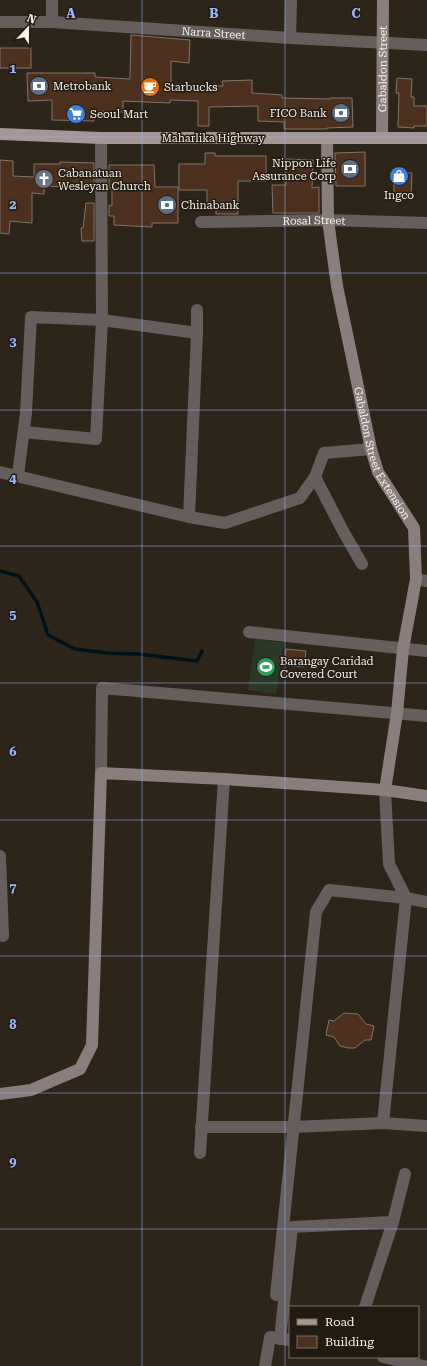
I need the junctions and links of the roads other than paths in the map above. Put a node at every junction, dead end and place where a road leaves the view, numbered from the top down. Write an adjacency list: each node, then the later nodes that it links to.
1 (52, 0): 5 (street)
2 (291, 0): 6 (street)
3 (382, 0): 7 (street, Gabaldon Street)
4 (0, 22): 5 (street, Narra Street)
5 (52, 22): 6 (street, Narra Street)
6 (290, 38): 7 (street, Narra Street)
7 (383, 43): 8 (street, Narra Street); 12 (street, Gabaldon Street)
8 (427, 45)
9 (0, 134): 10 (main road, Maharlika Highway)
10 (101, 138): 11 (main road, Maharlika Highway); 18 (street)
11 (327, 138): 12 (main road, Maharlika Highway); 14 (street, Gabaldon Street Extension)
12 (382, 138): 13 (main road, Maharlika Highway)
13 (427, 138)
14 (328, 220): 15 (street, Rosal Street); 16 (street, Rosal Street); 21 (street, Gabaldon Street Extension)
15 (201, 222)
16 (427, 223)
17 (197, 310): 19 (street)
18 (102, 320): 19 (street); 20 (street); 20 (street)
19 (197, 333): 25 (street)
20 (24, 432): 23 (street)
21 (371, 449): 24 (street); 27 (street, Gabaldon Street Extension)
22 (0, 472): 23 (street)
23 (18, 475): 25 (street)
24 (315, 477): 25 (street); 26 (street)
25 (189, 517)
26 (362, 564)
27 (422, 580): 29 (street, Gabaldon Street Extension)
28 (248, 632): 29 (street)
29 (403, 649): 30 (street); 31 (street, Gabaldon Street Extension)
30 (427, 651)
31 (397, 713): 32 (street); 33 (street); 35 (street, Gabaldon Street Extension)
32 (427, 716)
33 (101, 773): 34 (street); 41 (street)
34 (224, 779): 35 (street); 44 (street)
35 (385, 790): 36 (street); 38 (street)
36 (427, 796)
37 (0, 856): 40 (street)
38 (406, 898): 39 (street); 42 (street); 45 (street)
39 (427, 902)
40 (3, 936)
41 (0, 1094)
42 (383, 1123): 43 (street); 45 (street)
43 (427, 1126)
44 (201, 1127): 45 (street); 46 (street)
45 (293, 1127): 49 (street)
46 (200, 1153)
47 (405, 1174): 48 (street)
48 (393, 1222): 50 (street); 51 (street)
49 (276, 1295)
50 (364, 1306)
51 (285, 1340): 53 (street)
52 (388, 1358): 54 (street)
53 (265, 1366)
54 (424, 1366)

